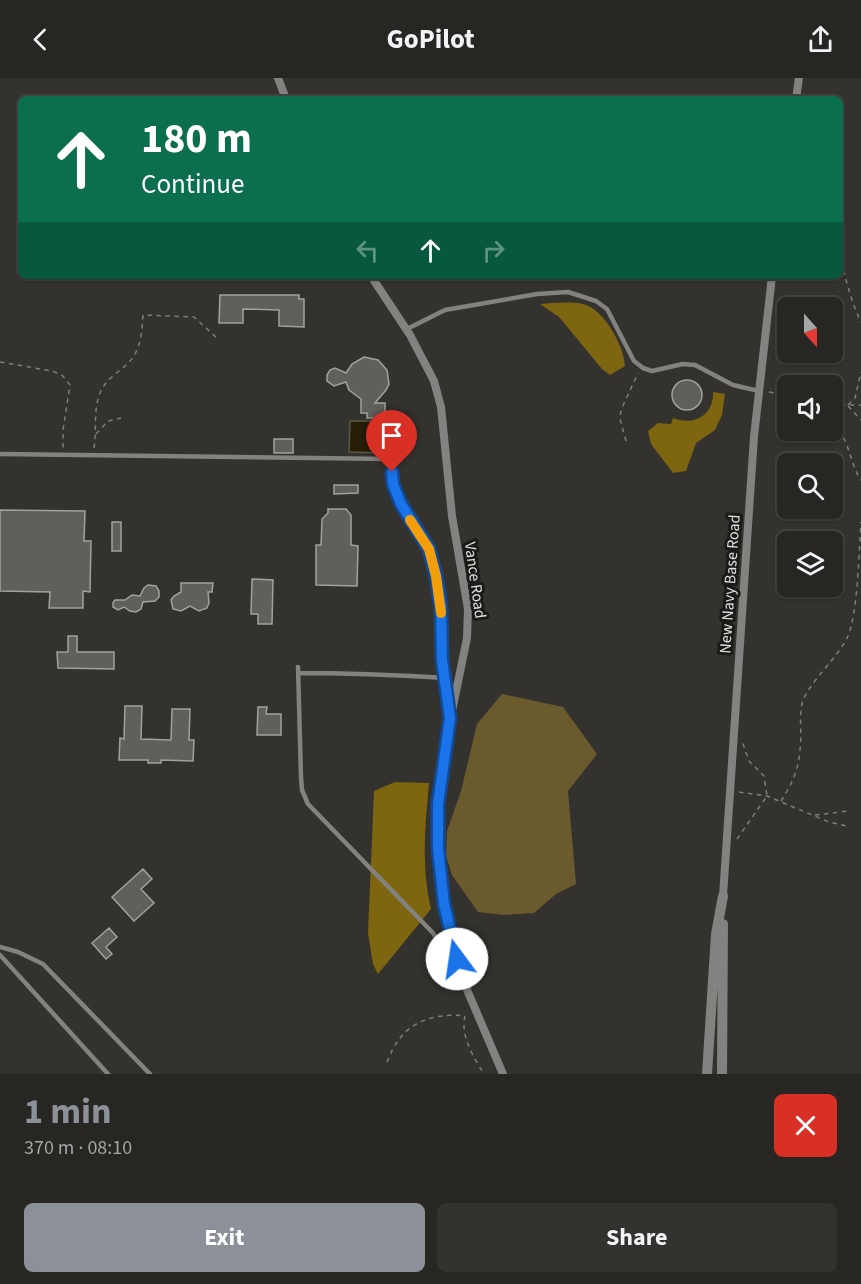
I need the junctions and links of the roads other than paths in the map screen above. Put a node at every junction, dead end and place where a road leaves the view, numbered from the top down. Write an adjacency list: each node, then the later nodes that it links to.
1 (278, 78): 3 (street)
2 (799, 78): 4 (street)
3 (285, 96)
4 (796, 96)
5 (373, 279): 7 (street, Vance Road)
6 (772, 279): 8 (street, New Navy Base Road)
7 (407, 329): 8 (lane); 11 (street, Vance Road)
8 (759, 390): 12 (street, New Navy Base Road)
9 (0, 454): 10 (lane)
10 (445, 678): 11 (lane); 15 (lane)
11 (450, 718): 15 (street, Vance Road)
12 (723, 896): 19 (street, New Navy Base Road); 20 (street, New Navy Base Road)
13 (0, 947): 17 (lane)
14 (0, 955): 16 (lane)
15 (462, 978): 18 (street, Vance Road)
16 (108, 1074)
17 (150, 1074)
18 (503, 1074)
19 (707, 1074)
20 (722, 1074)

